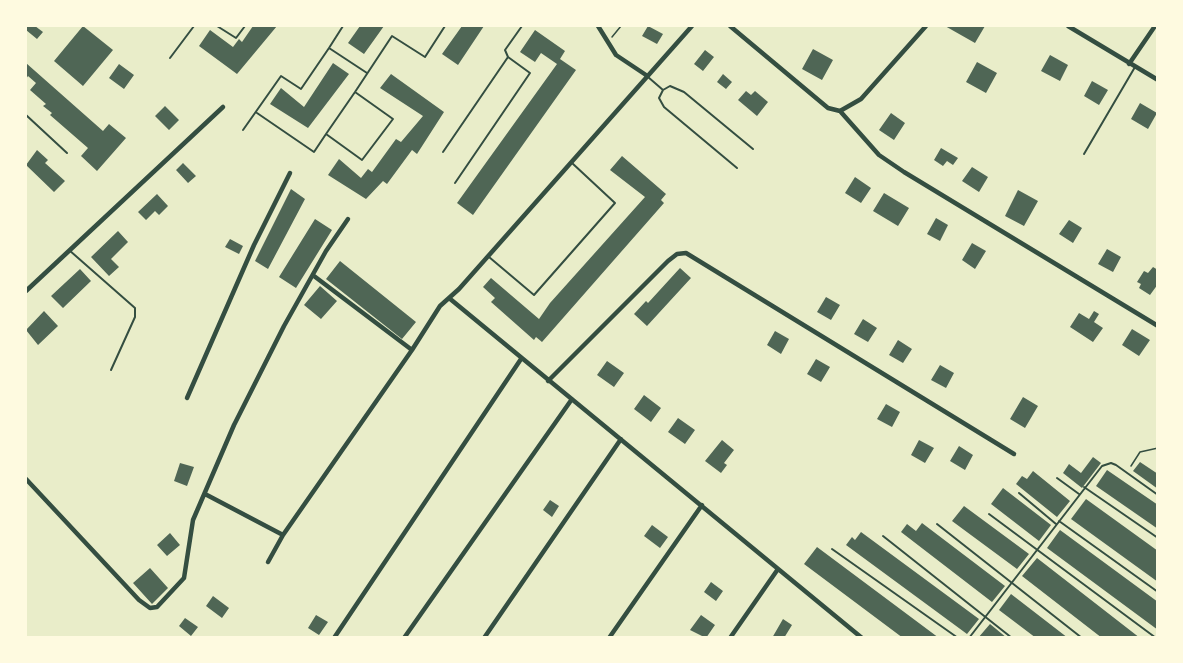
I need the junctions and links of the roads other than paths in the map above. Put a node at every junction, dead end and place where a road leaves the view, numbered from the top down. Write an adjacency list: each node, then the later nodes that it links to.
1 (194, 26): 15 (lane)
2 (217, 26): 3 (lane)
3 (246, 26)
4 (343, 26): 13 (lane)
5 (445, 26): 17 (lane)
6 (522, 26): 14 (lane)
7 (597, 26): 18 (street)
8 (692, 26): 18 (street)
9 (730, 26): 23 (street)
10 (926, 26): 23 (street)
11 (1068, 26): 16 (street)
12 (1155, 26): 16 (street)
13 (329, 48): 17 (lane); 24 (lane)
14 (507, 57): 29 (lane); 35 (lane)
15 (170, 58)
16 (1132, 65): 19 (street); 31 (lane)
17 (367, 73): 21 (lane)
18 (646, 75): 20 (lane); 32 (street)
19 (1158, 80)
20 (663, 90): 28 (lane); 33 (lane)
21 (355, 92): 27 (lane); 27 (lane)
22 (223, 106): 37 (street)
23 (840, 111): 42 (street)
24 (257, 113): 26 (lane); 27 (lane)
25 (26, 115): 30 (lane)
26 (243, 130)
27 (326, 134)
28 (753, 149)
29 (443, 152)
30 (67, 153)
31 (1084, 154)
32 (572, 162): 38 (street); 38 (lane)
33 (737, 168)
34 (290, 173): 47 (street)
35 (455, 183)
36 (348, 219): 39 (street)
37 (69, 249): 40 (street); 45 (lane)
38 (487, 256): 41 (street)
39 (314, 276): 43 (street); 55 (street)
40 (26, 291)
41 (449, 298): 43 (street); 44 (street)
42 (1158, 326)
43 (412, 350): 62 (street)
44 (521, 359): 46 (street); 72 (street)
45 (111, 370)
46 (549, 381): 48 (street); 50 (street)
47 (187, 398)
48 (572, 399): 49 (street); 73 (street)
49 (621, 439): 58 (street); 74 (street)
50 (1014, 454)
51 (1057, 478): 56 (lane)
52 (26, 479): 55 (street)
53 (1084, 487): 56 (lane); 57 (lane); 64 (lane)
54 (1018, 493): 60 (lane)
55 (205, 494): 62 (street)
56 (1079, 494): 60 (lane)
57 (1158, 495)
58 (702, 505): 68 (street); 75 (street)
59 (989, 514): 66 (lane)
60 (1058, 522): 66 (lane); 70 (lane)
61 (937, 525): 69 (lane)
62 (284, 535): 67 (street)
63 (883, 536): 71 (lane)
64 (1158, 538)
65 (832, 549): 78 (lane)
66 (1037, 549): 69 (lane); 82 (lane)
67 (268, 562)
68 (778, 569): 76 (street); 77 (street)
69 (1011, 583): 71 (lane); 81 (lane)
70 (1158, 592)
71 (985, 616): 79 (lane); 80 (lane)
72 (334, 638)
73 (404, 638)
74 (484, 638)
75 (609, 638)
76 (729, 638)
77 (862, 638)
78 (958, 638)
79 (969, 638)
80 (1011, 638)
81 (1082, 638)
82 (1156, 638)

